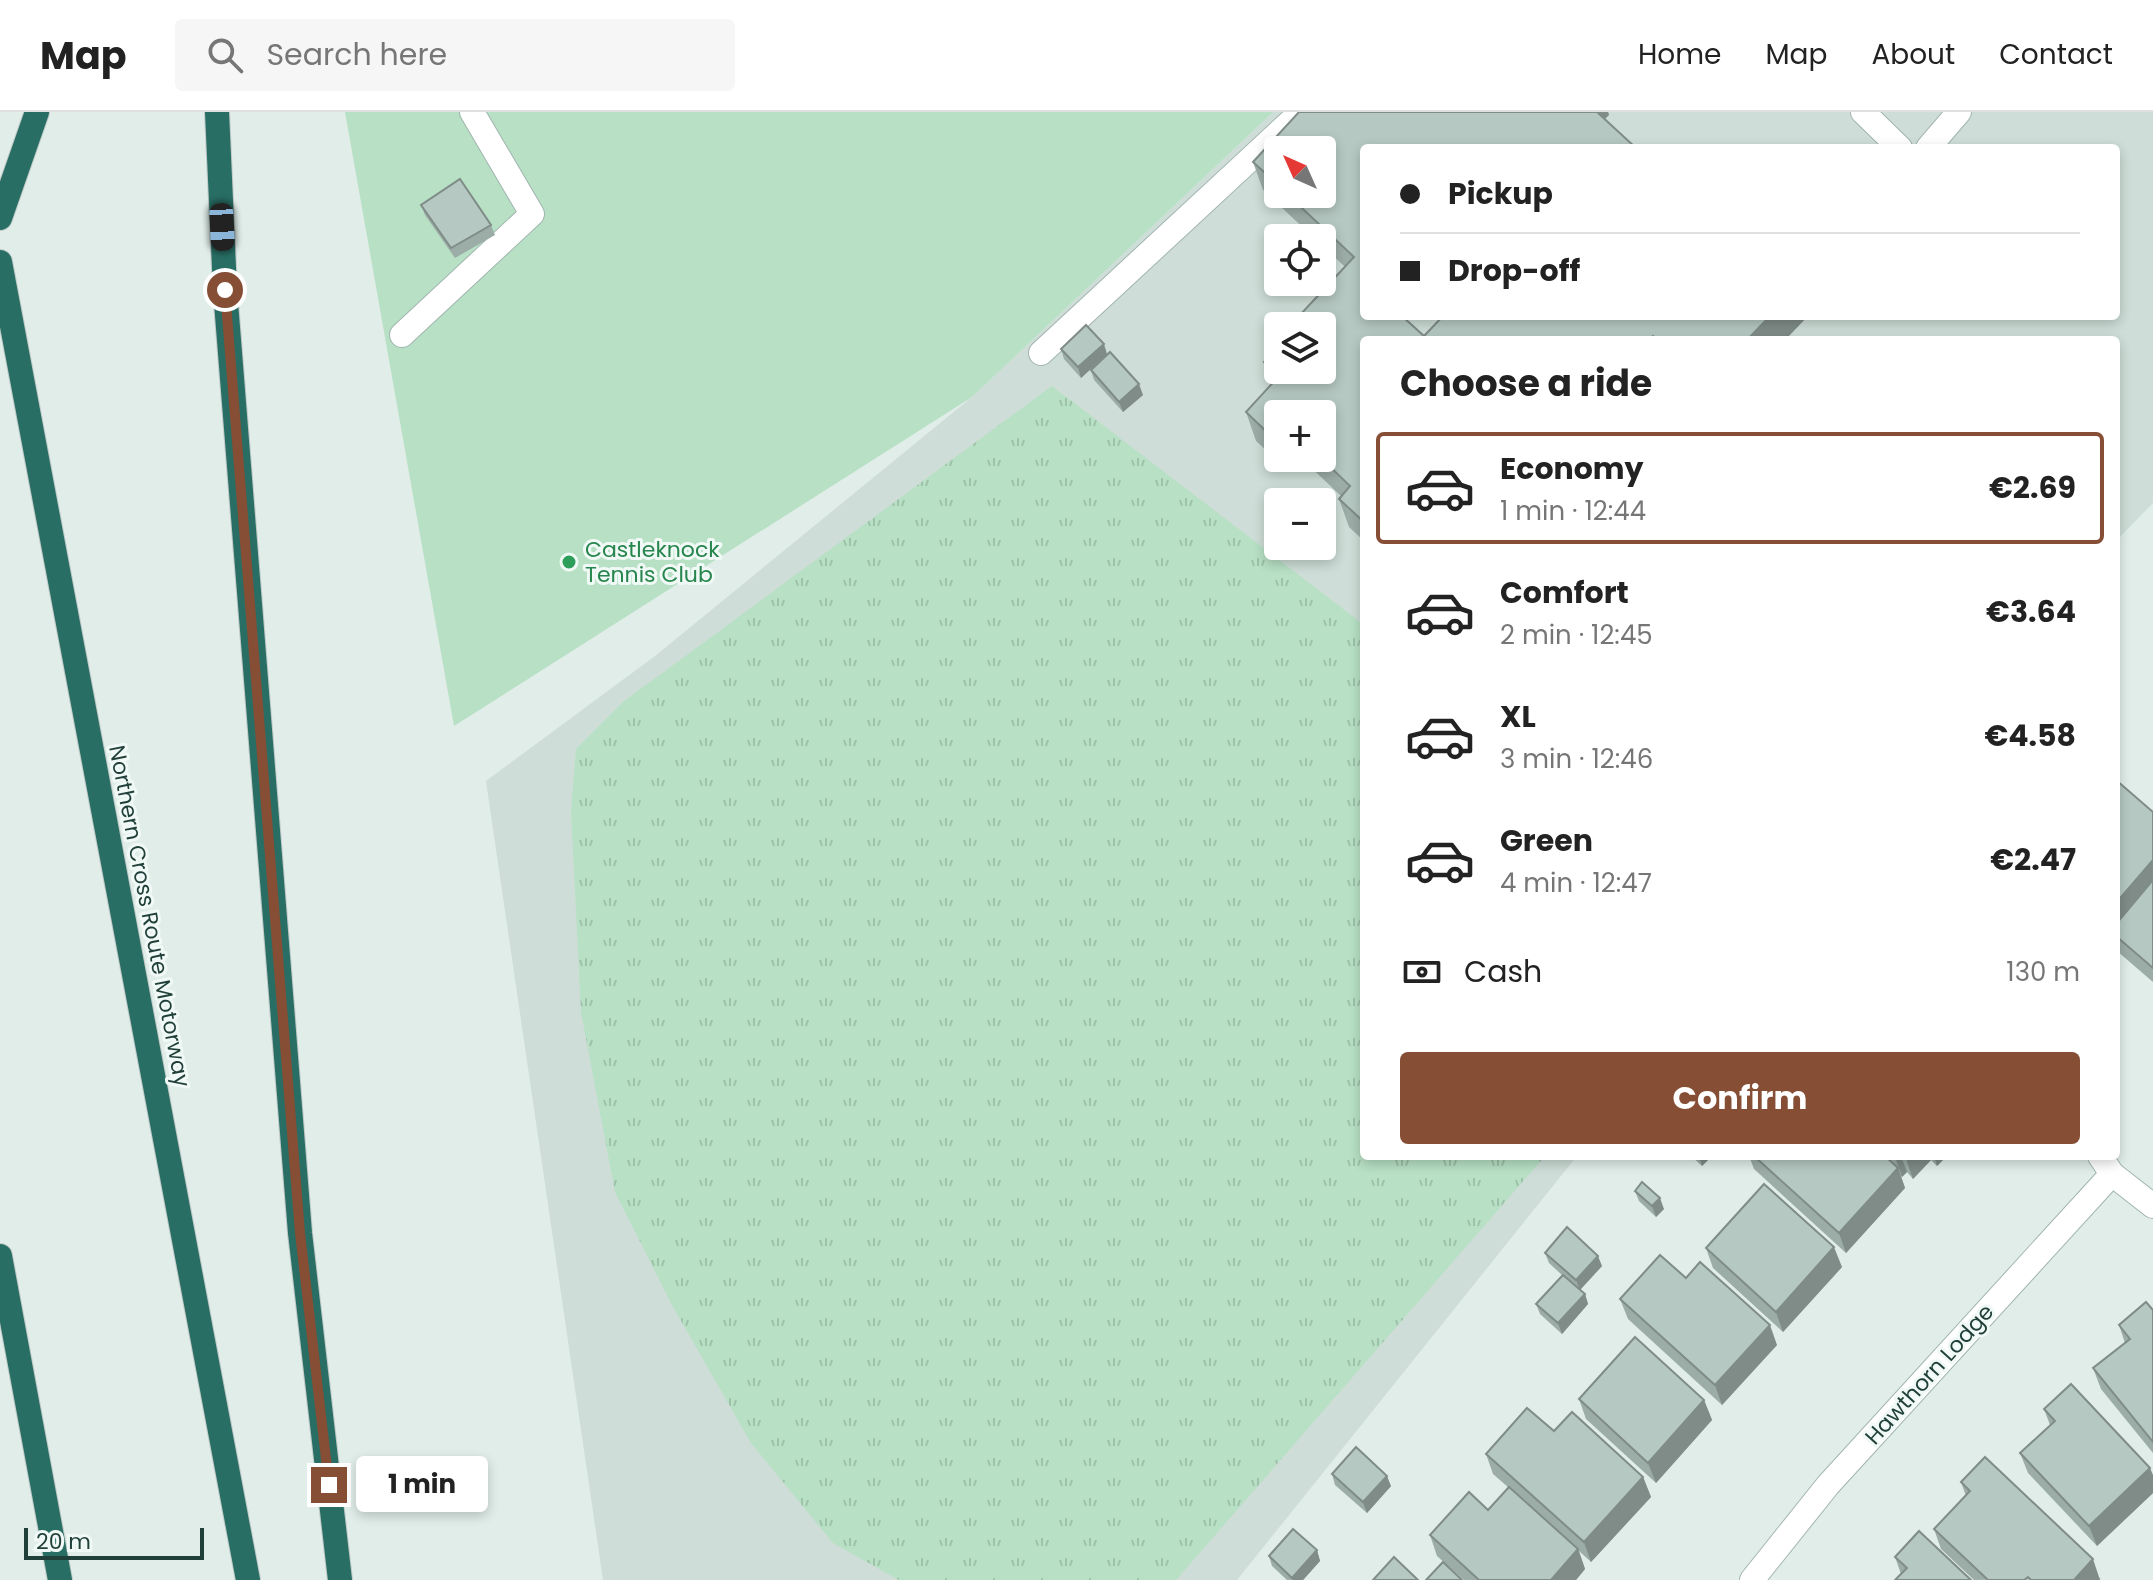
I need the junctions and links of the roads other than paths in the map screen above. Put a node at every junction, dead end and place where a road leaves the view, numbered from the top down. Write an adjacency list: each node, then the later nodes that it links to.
1 (37, 112): 9 (highway)
2 (217, 112): 18 (highway)
3 (472, 112): 11 (street)
4 (1301, 112): 12 (street)
5 (1863, 112): 7 (street)
6 (1959, 112): 8 (street)
7 (1896, 144)
8 (1931, 144)
9 (0, 218)
10 (0, 262): 17 (highway, Northern Cross Route Motorway)
11 (402, 335)
12 (1041, 353)
13 (2106, 1165): 14 (street, Hawthorn Lodge); 19 (street, Hawthorn Lodge)
14 (2153, 1206)
15 (0, 1256): 16 (highway)
16 (60, 1580)
17 (248, 1580)
18 (340, 1580)
19 (1752, 1580)

